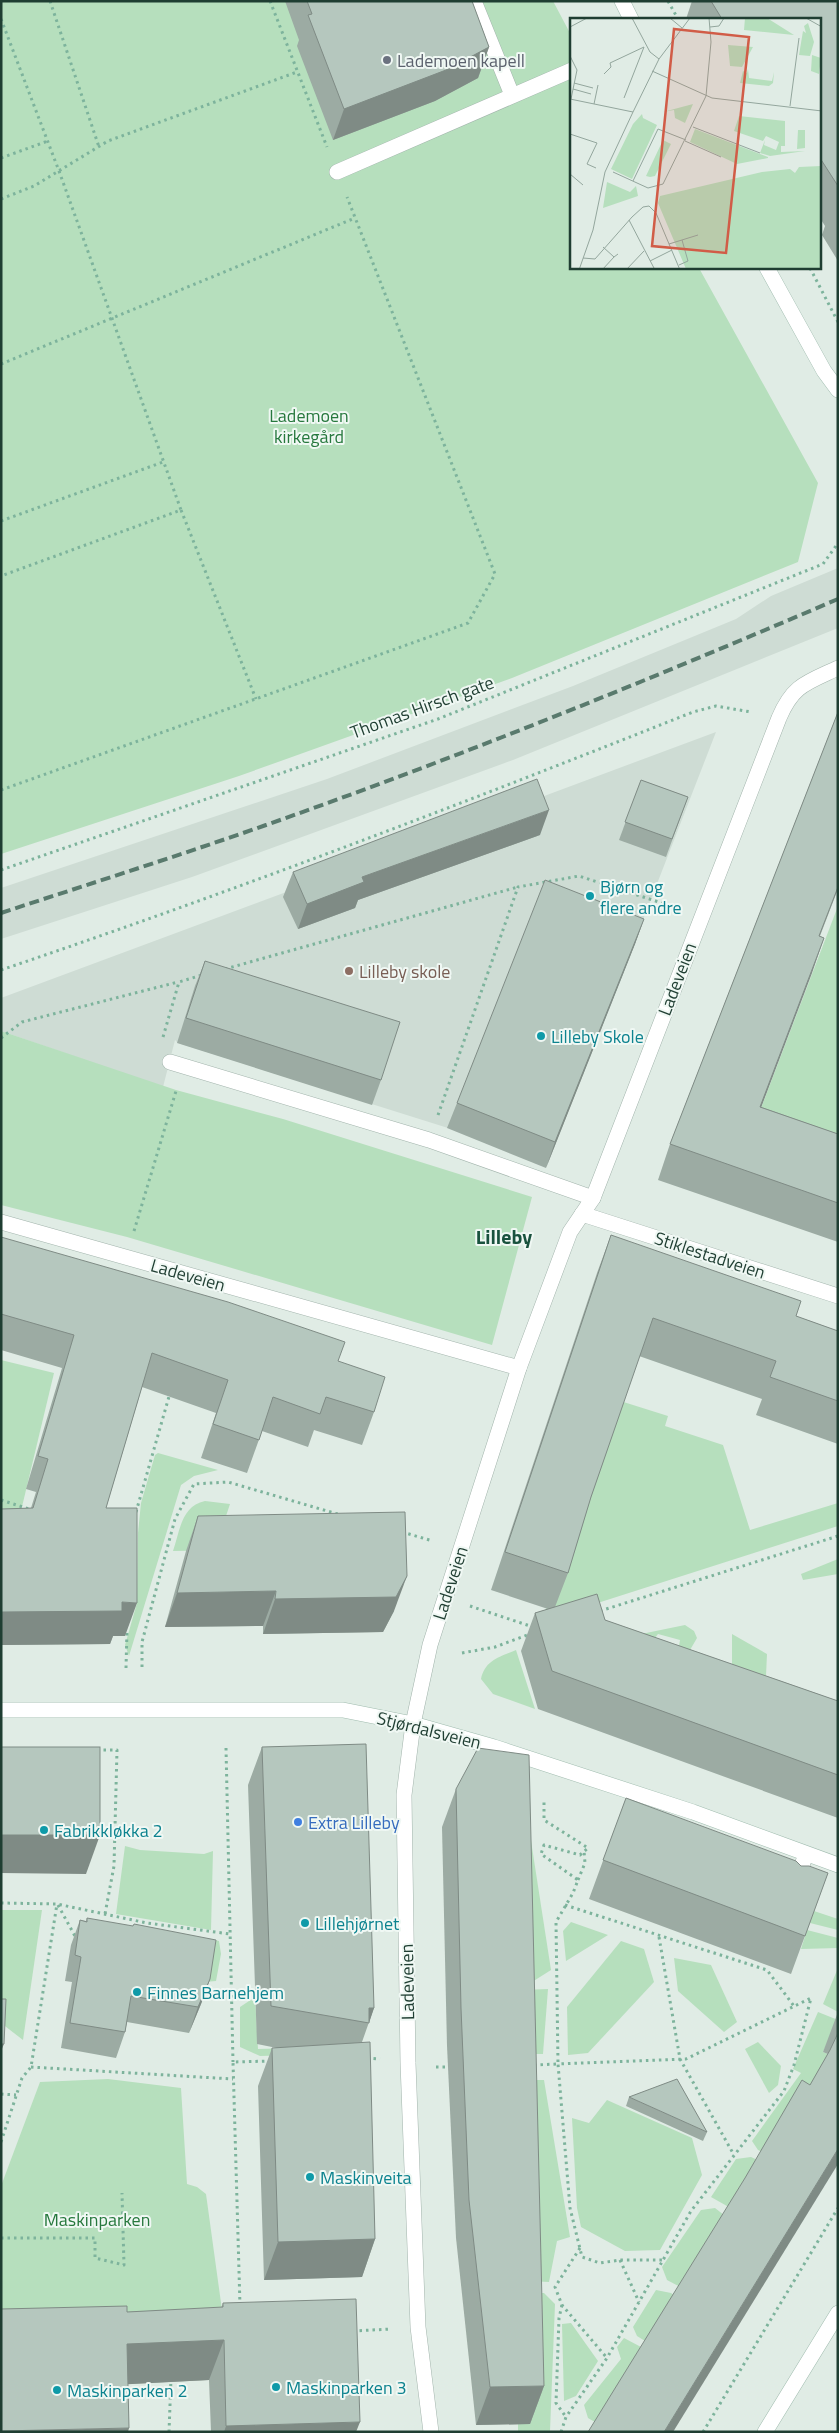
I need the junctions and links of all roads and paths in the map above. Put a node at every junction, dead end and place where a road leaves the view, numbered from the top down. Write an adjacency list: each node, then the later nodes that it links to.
1 (50, 1): 13 (path)
2 (270, 1): 10 (path)
3 (474, 1): 11 (street)
4 (622, 1): 6 (street)
5 (668, 1): 7 (path)
6 (631, 18)
7 (677, 18)
8 (1, 19): 12 (path)
9 (570, 71): 11 (street)
10 (297, 72): 13 (path); 16 (path)
11 (512, 95): 16 (street)
12 (48, 141): 14 (path); 15 (path)
13 (99, 147): 15 (path)
14 (1, 158)
15 (59, 171): 17 (path); 21 (path)
16 (337, 172): 18 (path)
17 (1, 199)
18 (355, 218): 21 (path); 31 (path)
19 (768, 269): 24 (street)
20 (811, 269): 22 (path)
21 (112, 319): 23 (path); 25 (path)
22 (838, 322)
23 (1, 364)
24 (838, 390)
25 (164, 462): 26 (path); 27 (path)
26 (181, 510): 29 (path); 31 (path)
27 (1, 521)
28 (838, 543): 34 (path, Thomas Hirsch gate)
29 (1, 576)
30 (838, 668): 32 (street, Ladeveien)
31 (256, 699): 33 (path)
32 (779, 718): 36 (street, Ladeveien); 37 (path)
33 (1, 790)
34 (1, 870)
35 (518, 886): 36 (path); 38 (path); 43 (path)
36 (701, 918): 44 (street, Ladeveien)
37 (1, 970)
38 (216, 971)
39 (207, 974): 40 (path)
40 (179, 982): 41 (path); 42 (path)
41 (1, 1038)
42 (177, 1064): 43 (street); 47 (path)
43 (429, 1140): 44 (street)
44 (593, 1198): 45 (street, Ladeveien)
45 (582, 1214): 48 (street, Stiklestadveien); 49 (street, Ladeveien)
46 (1, 1222): 47 (street, Ladeveien)
47 (126, 1258): 49 (street, Ladeveien)
48 (838, 1296)
49 (519, 1368): 58 (street, Ladeveien)
50 (172, 1385): 54 (path)
51 (1, 1500): 52 (path)
52 (38, 1511)
53 (349, 1517): 62 (path)
54 (134, 1520)
55 (396, 1530): 57 (path)
56 (838, 1536): 59 (path)
57 (433, 1541)
58 (445, 1598): 61 (path); 65 (street, Ladeveien)
59 (596, 1612)
60 (127, 1628): 63 (path)
61 (462, 1653)
62 (142, 1667)
63 (126, 1668)
64 (1, 1710): 65 (street, Stjørdalsveien)
65 (413, 1724): 70 (street, Stjørdalsveien); 88 (street, Ladeveien)
66 (226, 1748): 80 (path)
67 (88, 1750): 77 (path)
68 (544, 1799): 69 (path)
69 (584, 1851): 72 (path); 72 (path)
70 (806, 1854): 71 (street, Stjørdalsveien); 73 (street)
71 (838, 1865)
72 (578, 1880): 76 (path)
73 (791, 1896)
74 (1, 1903): 75 (path)
75 (57, 1904): 77 (path); 82 (path); 91 (path)
76 (566, 1906): 81 (path); 89 (path)
77 (105, 1914): 78 (path)
78 (147, 1923): 79 (path); 80 (path)
79 (146, 1931)
80 (230, 1934): 87 (path)
81 (659, 1937): 83 (path); 85 (path)
82 (84, 1940)
83 (794, 2006): 85 (path); 97 (path)
84 (358, 2058): 88 (path)
85 (680, 2059): 89 (path); 97 (path)
86 (281, 2060): 87 (path)
87 (233, 2062): 93 (path)
88 (408, 2063): 92 (path); 108 (street, Ladeveien)
89 (558, 2064): 90 (path); 101 (path)
90 (530, 2065)
91 (31, 2066): 93 (path); 95 (path)
92 (454, 2067)
93 (233, 2079): 107 (path)
94 (1, 2094): 95 (path)
95 (16, 2095): 96 (path)
96 (1, 2142)
97 (734, 2155): 103 (path)
98 (122, 2193): 100 (path)
99 (838, 2208): 116 (path)
100 (1, 2238)
101 (580, 2248): 102 (path); 105 (path)
102 (620, 2260): 103 (path); 104 (path)
103 (663, 2260): 104 (path)
104 (639, 2302): 110 (path)
105 (562, 2305): 110 (path); 112 (path)
106 (838, 2313): 117 (street)
107 (240, 2314)
108 (418, 2327): 109 (path); 114 (street, Ladeveien)
109 (347, 2331)
110 (607, 2358): 112 (path)
111 (171, 2374): 113 (path)
112 (566, 2417): 115 (path)
113 (169, 2432)
114 (431, 2432)
115 (561, 2432)
116 (703, 2432)
117 (765, 2432)

